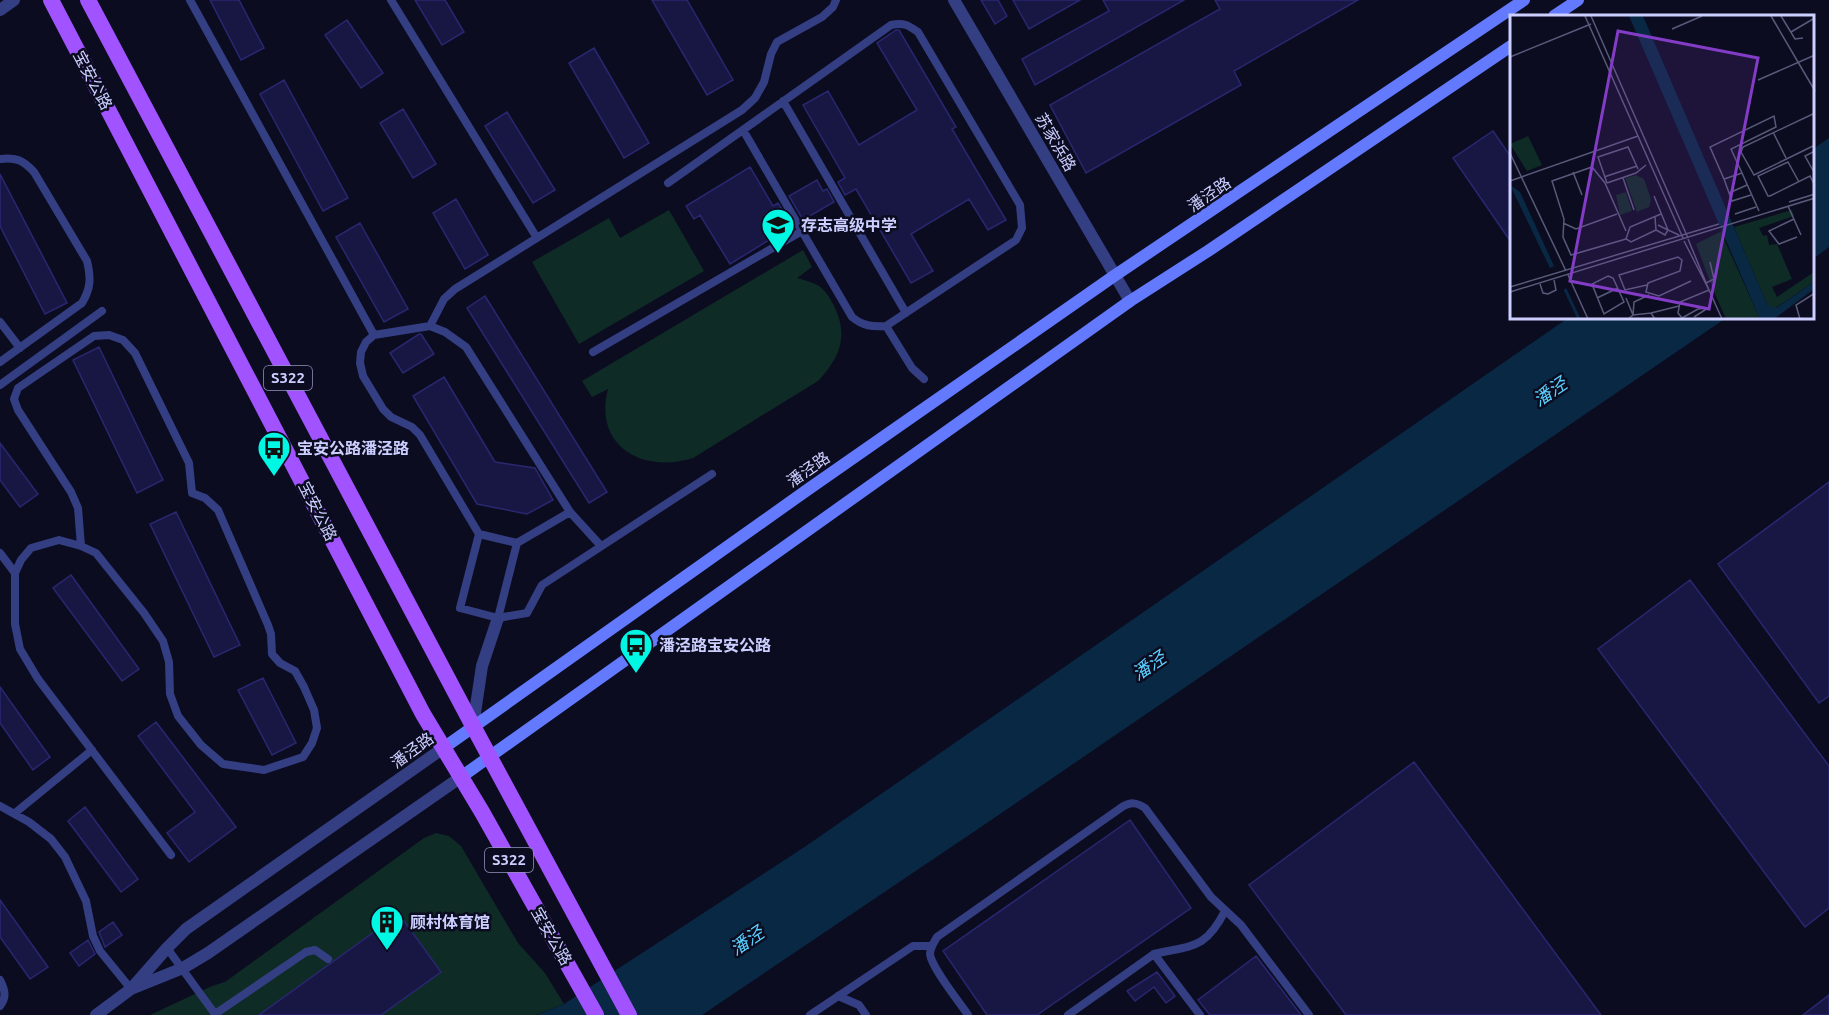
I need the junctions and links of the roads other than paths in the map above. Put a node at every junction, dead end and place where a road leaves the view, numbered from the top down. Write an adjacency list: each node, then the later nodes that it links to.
1 (14, 0): 10 (street)
2 (51, 0): 42 (main road, 宝安公路 / S322)
3 (88, 0): 41 (main road, 宝安公路 / S322)
4 (190, 0): 26 (lane)
5 (391, 0): 18 (lane)
6 (836, 0): 18 (lane)
7 (954, 0): 19 (street, 苏家浜路)
8 (1524, 0): 19 (main road, 潘泾路)
9 (1578, 0): 11 (main road)
10 (0, 10)
11 (1556, 15)
12 (1510, 47): 20 (main road, 潘泾路)
13 (783, 101): 14 (lane); 22 (lane); 22 (lane)
14 (743, 130): 16 (lane); 17 (lane)
15 (0, 159): 27 (lane)
16 (668, 183)
17 (802, 231): 25 (lane); 28 (lane)
18 (537, 238): 24 (lane)
19 (1114, 276): 20 (street, 苏家浜路); 41 (main road, 潘泾路)
20 (1130, 301): 44 (main road, 潘泾路)
21 (102, 311): 31 (lane)
22 (906, 313): 25 (lane)
23 (0, 322): 27 (lane)
24 (430, 326): 26 (lane); 33 (lane)
25 (886, 326): 30 (lane)
26 (374, 335): 34 (lane)
27 (20, 348): 29 (lane)
28 (593, 352)
29 (0, 362)
30 (924, 379)
31 (0, 385)
32 (712, 474): 37 (lane)
33 (570, 512): 35 (lane); 37 (lane)
34 (479, 534): 35 (lane); 40 (lane)
35 (518, 543): 40 (lane)
36 (81, 546): 36 (lane); 39 (lane)
37 (601, 546): 40 (lane)
38 (0, 554): 39 (lane)
39 (15, 573): 43 (lane)
40 (498, 618): 41 (street)
41 (473, 726): 42 (main road, 潘泾路); 44 (main road, 宝安公路 / S322)
42 (442, 749): 45 (main road, 宝安公路 / S322); 51 (street, 潘泾路)
43 (92, 750): 47 (lane); 48 (lane)
44 (489, 756): 45 (main road, 潘泾路); 61 (main road, 宝安公路 / S322)
45 (461, 777): 54 (street, 潘泾路); 60 (main road, 宝安公路 / S322)
46 (0, 806): 47 (lane)
47 (15, 813): 56 (lane)
48 (171, 855)
49 (1226, 911): 50 (lane); 52 (lane); 67 (lane)
50 (932, 946): 57 (lane); 64 (lane)
51 (167, 948): 54 (lane); 56 (street, 潘泾路)
52 (1154, 954): 65 (lane); 66 (lane)
53 (328, 959): 54 (lane)
54 (183, 968): 56 (street, 潘泾路)
55 (0, 980): 58 (lane)
56 (131, 989): 59 (street, 潘泾路)
57 (838, 996): 62 (lane); 63 (lane)
58 (0, 1006)
59 (96, 1015)
60 (596, 1015)
61 (630, 1015)
62 (810, 1015)
63 (866, 1015)
64 (968, 1015)
65 (1068, 1015)
66 (1200, 1015)
67 (1309, 1015)

